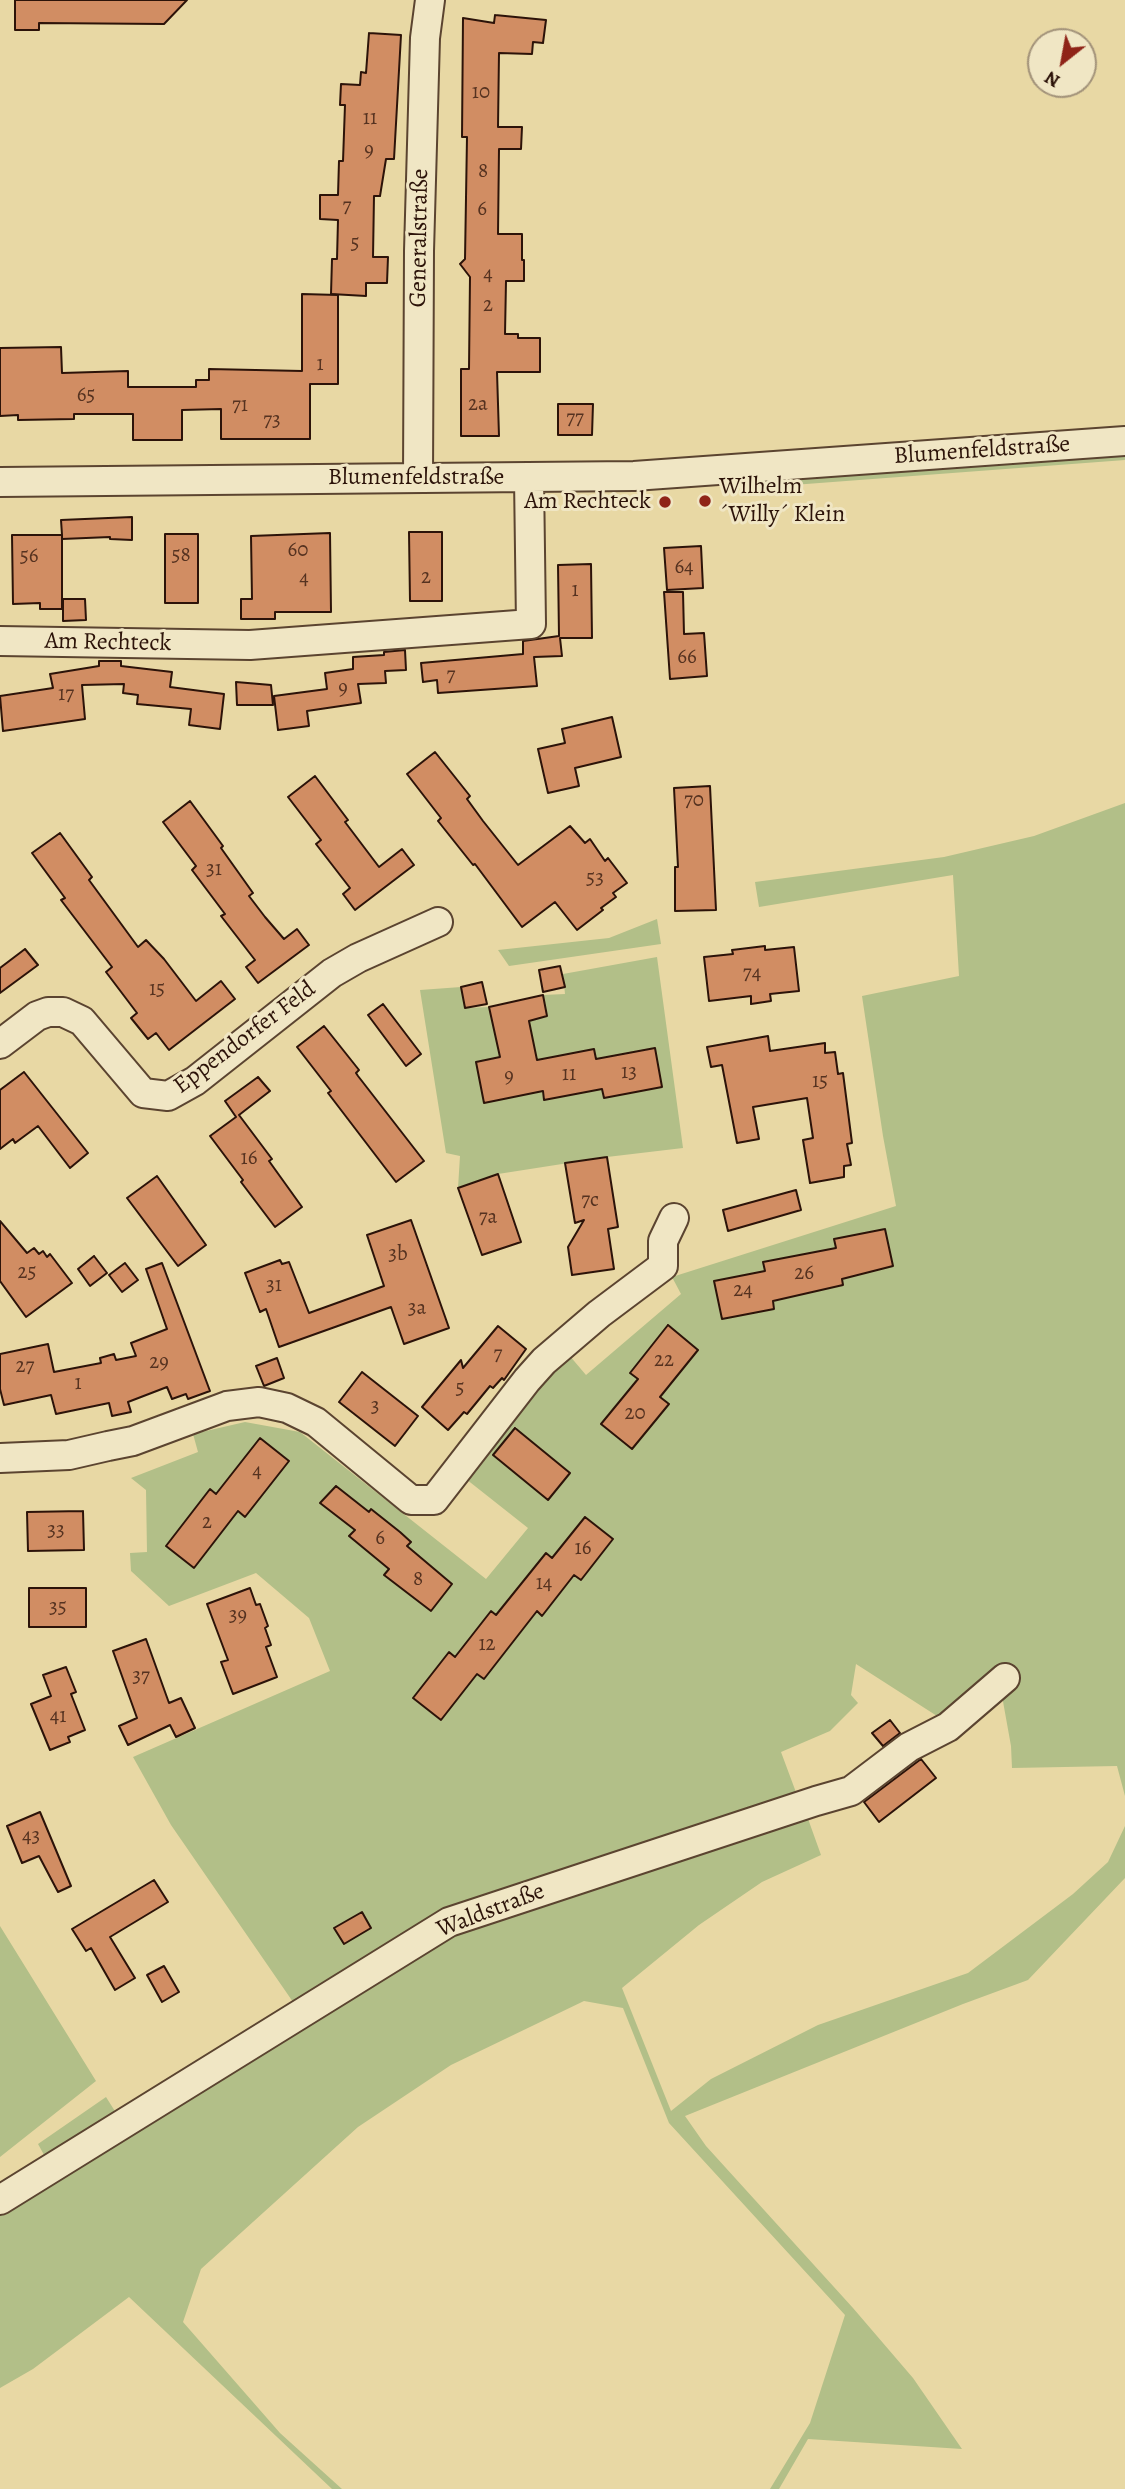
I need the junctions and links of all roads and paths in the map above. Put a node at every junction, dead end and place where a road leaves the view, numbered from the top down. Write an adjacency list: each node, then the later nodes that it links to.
1 (430, 0): 3 (street, Generalstraße)
2 (1125, 441): 4 (street, Blumenfeldstraße)
3 (418, 477): 4 (street, Blumenfeldstraße); 5 (street, Blumenfeldstraße)
4 (529, 478): 6 (street, Am Rechteck)
5 (0, 482)
6 (0, 641)
7 (438, 922): 8 (street, Eppendorfer Feld)
8 (0, 1044)
9 (674, 1218): 10 (street)
10 (0, 1458)
11 (1004, 1678): 12 (street, Waldstraße)
12 (0, 2200)

